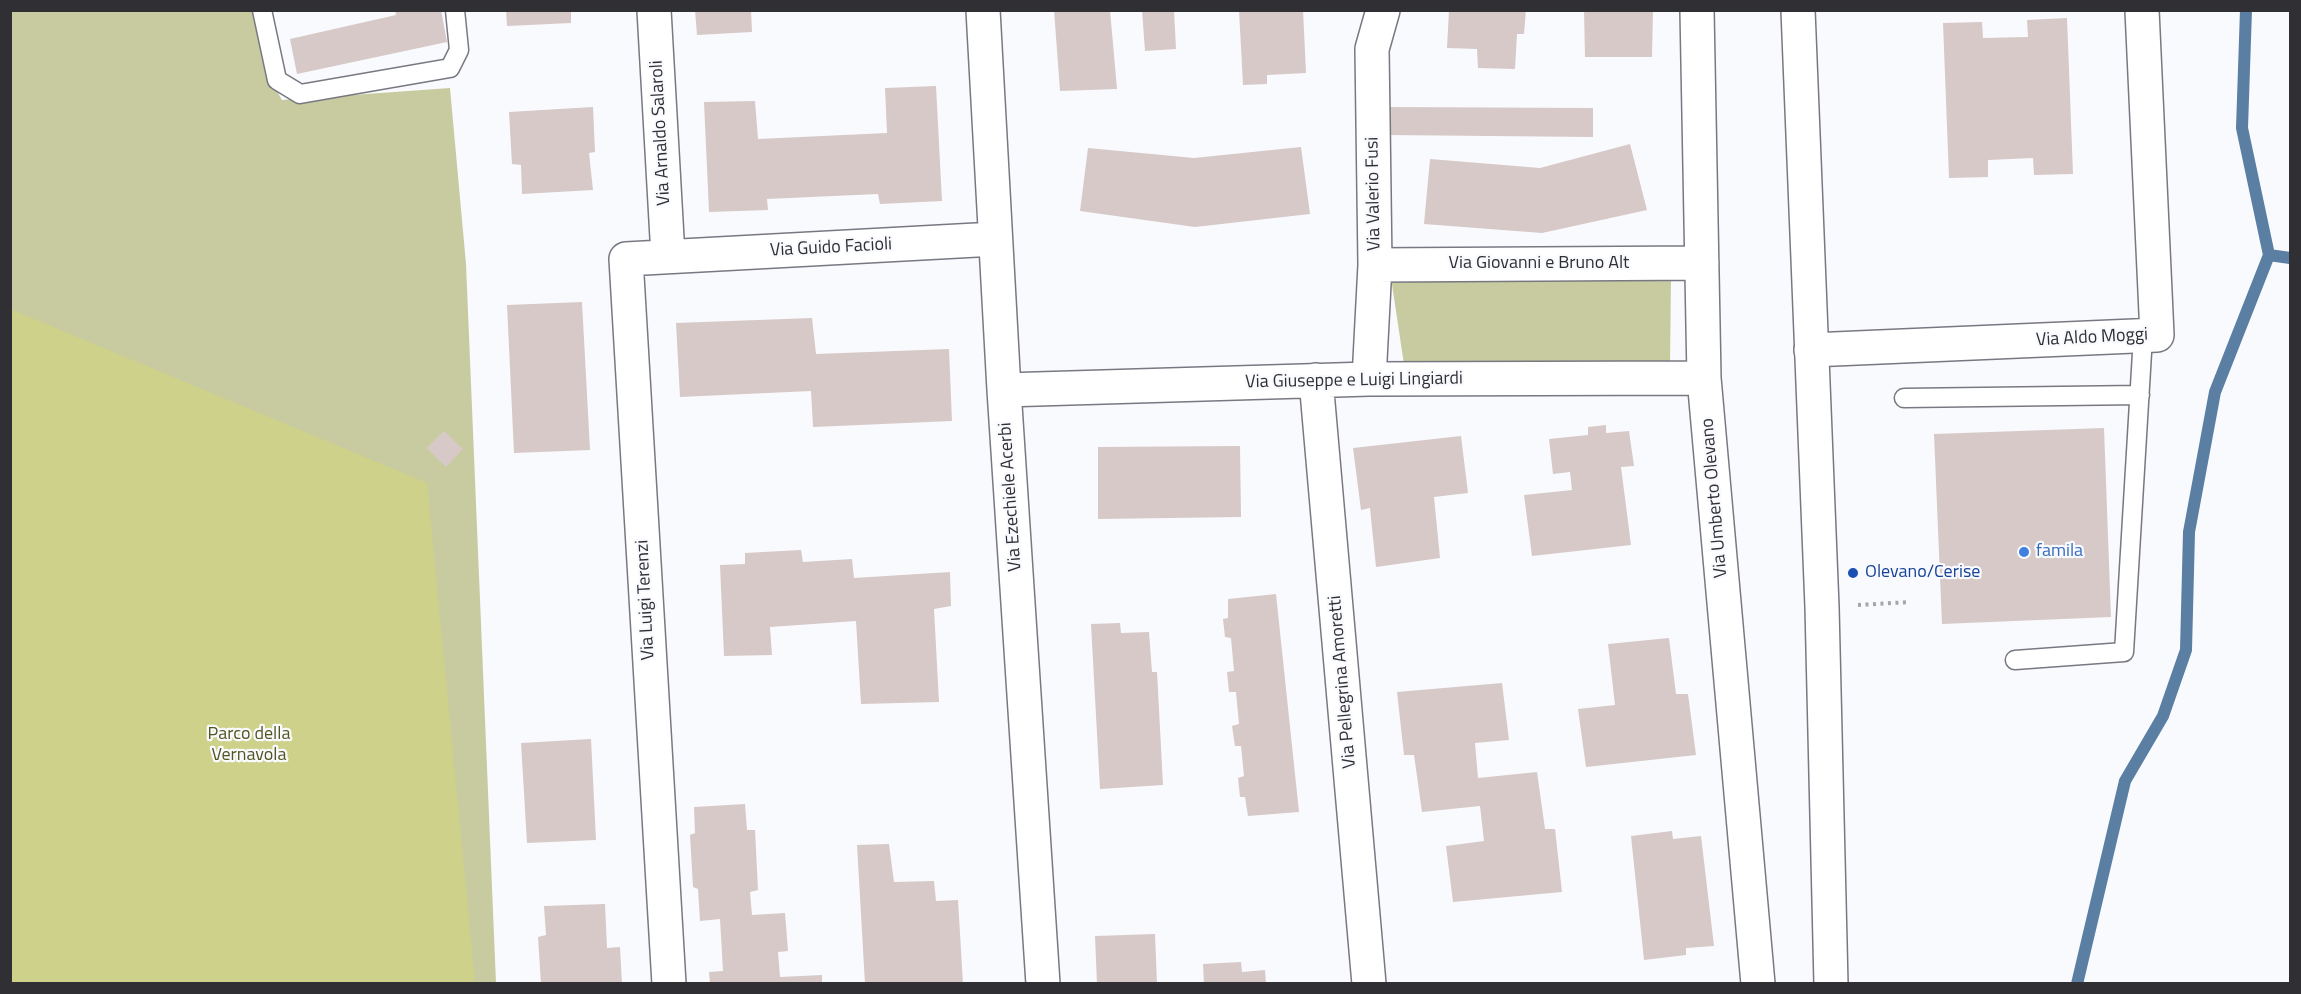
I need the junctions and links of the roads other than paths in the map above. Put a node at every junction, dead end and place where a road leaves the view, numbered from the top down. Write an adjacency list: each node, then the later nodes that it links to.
1 (262, 10): 2 (lane)
2 (454, 10)
3 (654, 10): 10 (street, Via Arnaldo Salaroli)
4 (983, 10): 9 (street, Via Ezechiele Acerbi)
5 (1383, 10): 12 (street, Via Valerio Fusi)
6 (1697, 10): 11 (street, Via Umberto Olevano)
7 (1798, 10): 14 (street)
8 (2142, 10): 13 (street, Via Aldo Moggi)
9 (995, 239): 10 (street, Via Guido Facioli); 18 (street, Via Ezechiele Acerbi)
10 (668, 256): 22 (street, Via Luigi Terenzi)
11 (1702, 263): 12 (street, Via Giovanni e Bruno Alt); 15 (street, Via Umberto Olevano)
12 (1376, 265): 16 (street, Via Valerio Fusi)
13 (2143, 336): 14 (street, Via Aldo Moggi); 19 (lane)
14 (1811, 350): 26 (street)
15 (1704, 378): 16 (street, Via Giuseppe e Luigi Lingiardi); 25 (street, Via Umberto Olevano)
16 (1369, 379): 17 (street, Via Giuseppe e Luigi Lingiardi)
17 (1316, 380): 18 (street, Via Giuseppe e Luigi Lingiardi); 24 (street, Via Pellegrina Amoretti)
18 (1004, 390): 23 (street, Via Ezechiele Acerbi)
19 (2140, 395): 20 (lane); 21 (lane)
20 (1905, 398)
21 (2015, 660)
22 (669, 984)
23 (1043, 984)
24 (1369, 984)
25 (1758, 984)
26 (1831, 984)

